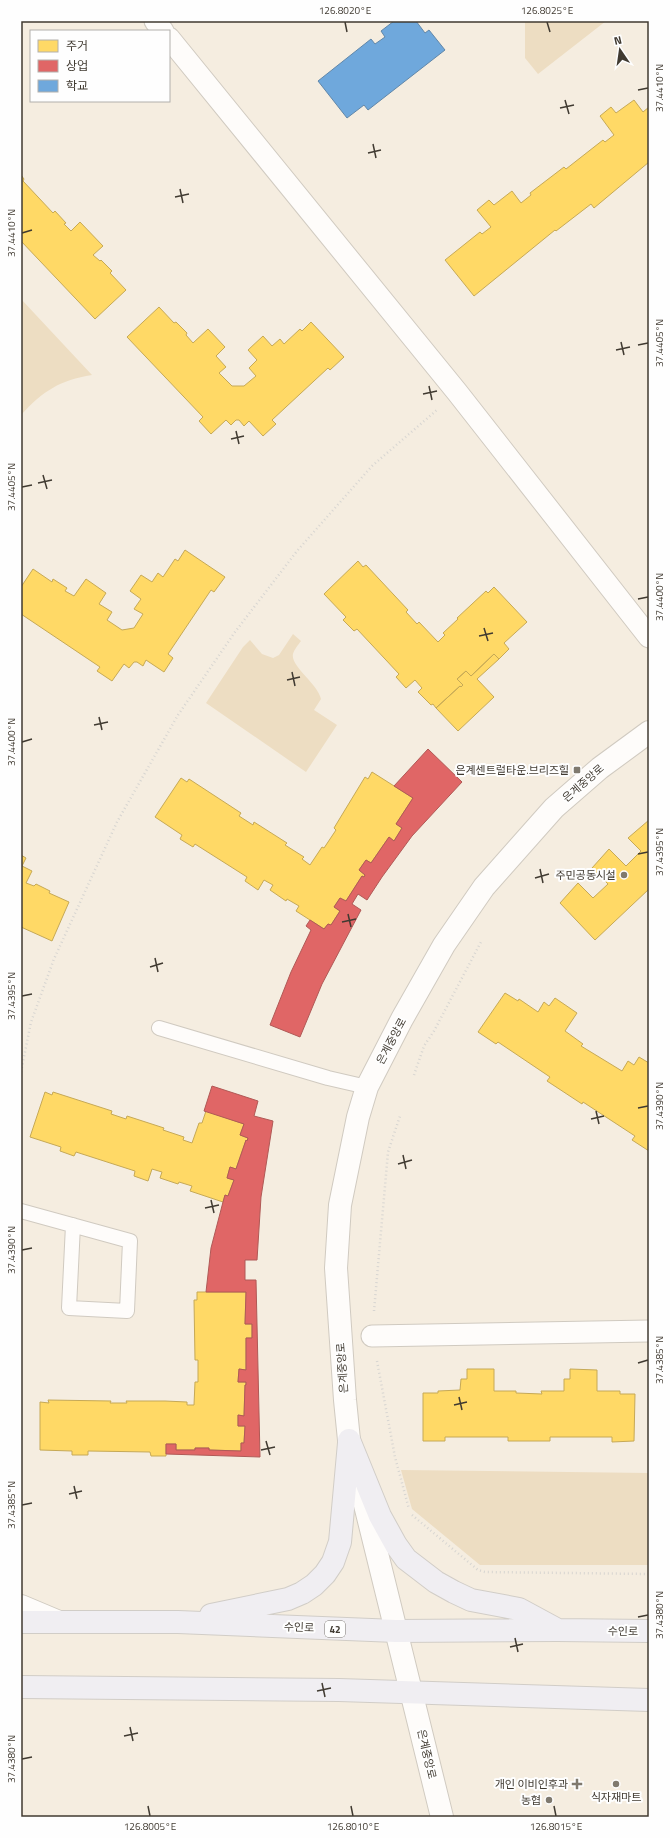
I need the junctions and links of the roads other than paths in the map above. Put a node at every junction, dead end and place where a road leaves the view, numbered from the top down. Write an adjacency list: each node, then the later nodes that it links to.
1 (155, 21): 2 (street)
2 (162, 30)
3 (170, 39): 4 (street)
4 (649, 637)
5 (649, 732): 7 (street, 은계중앙로)
6 (159, 1028): 7 (lane)
7 (367, 1088): 12 (street, 은계중앙로)
8 (21, 1211): 9 (lane)
9 (72, 1225): 9 (lane)
10 (649, 1331): 11 (street)
11 (372, 1336)
12 (349, 1440): 16 (main road); 17 (main road); 18 (street, 은계중앙로)
13 (21, 1606): 15 (street)
14 (21, 1622): 15 (main road, 수인로 / 42)
15 (60, 1622): 16 (main road, 수인로 / 42)
16 (178, 1622): 18 (main road, 수인로 / 42)
17 (557, 1630): 18 (main road, 수인로 / 42); 19 (main road, 수인로 / 42)
18 (396, 1631): 21 (street, 은계중앙로)
19 (649, 1631)
20 (21, 1687): 21 (main road)
21 (412, 1691): 22 (main road); 23 (street, 은계중앙로)
22 (649, 1700)
23 (442, 1817)

